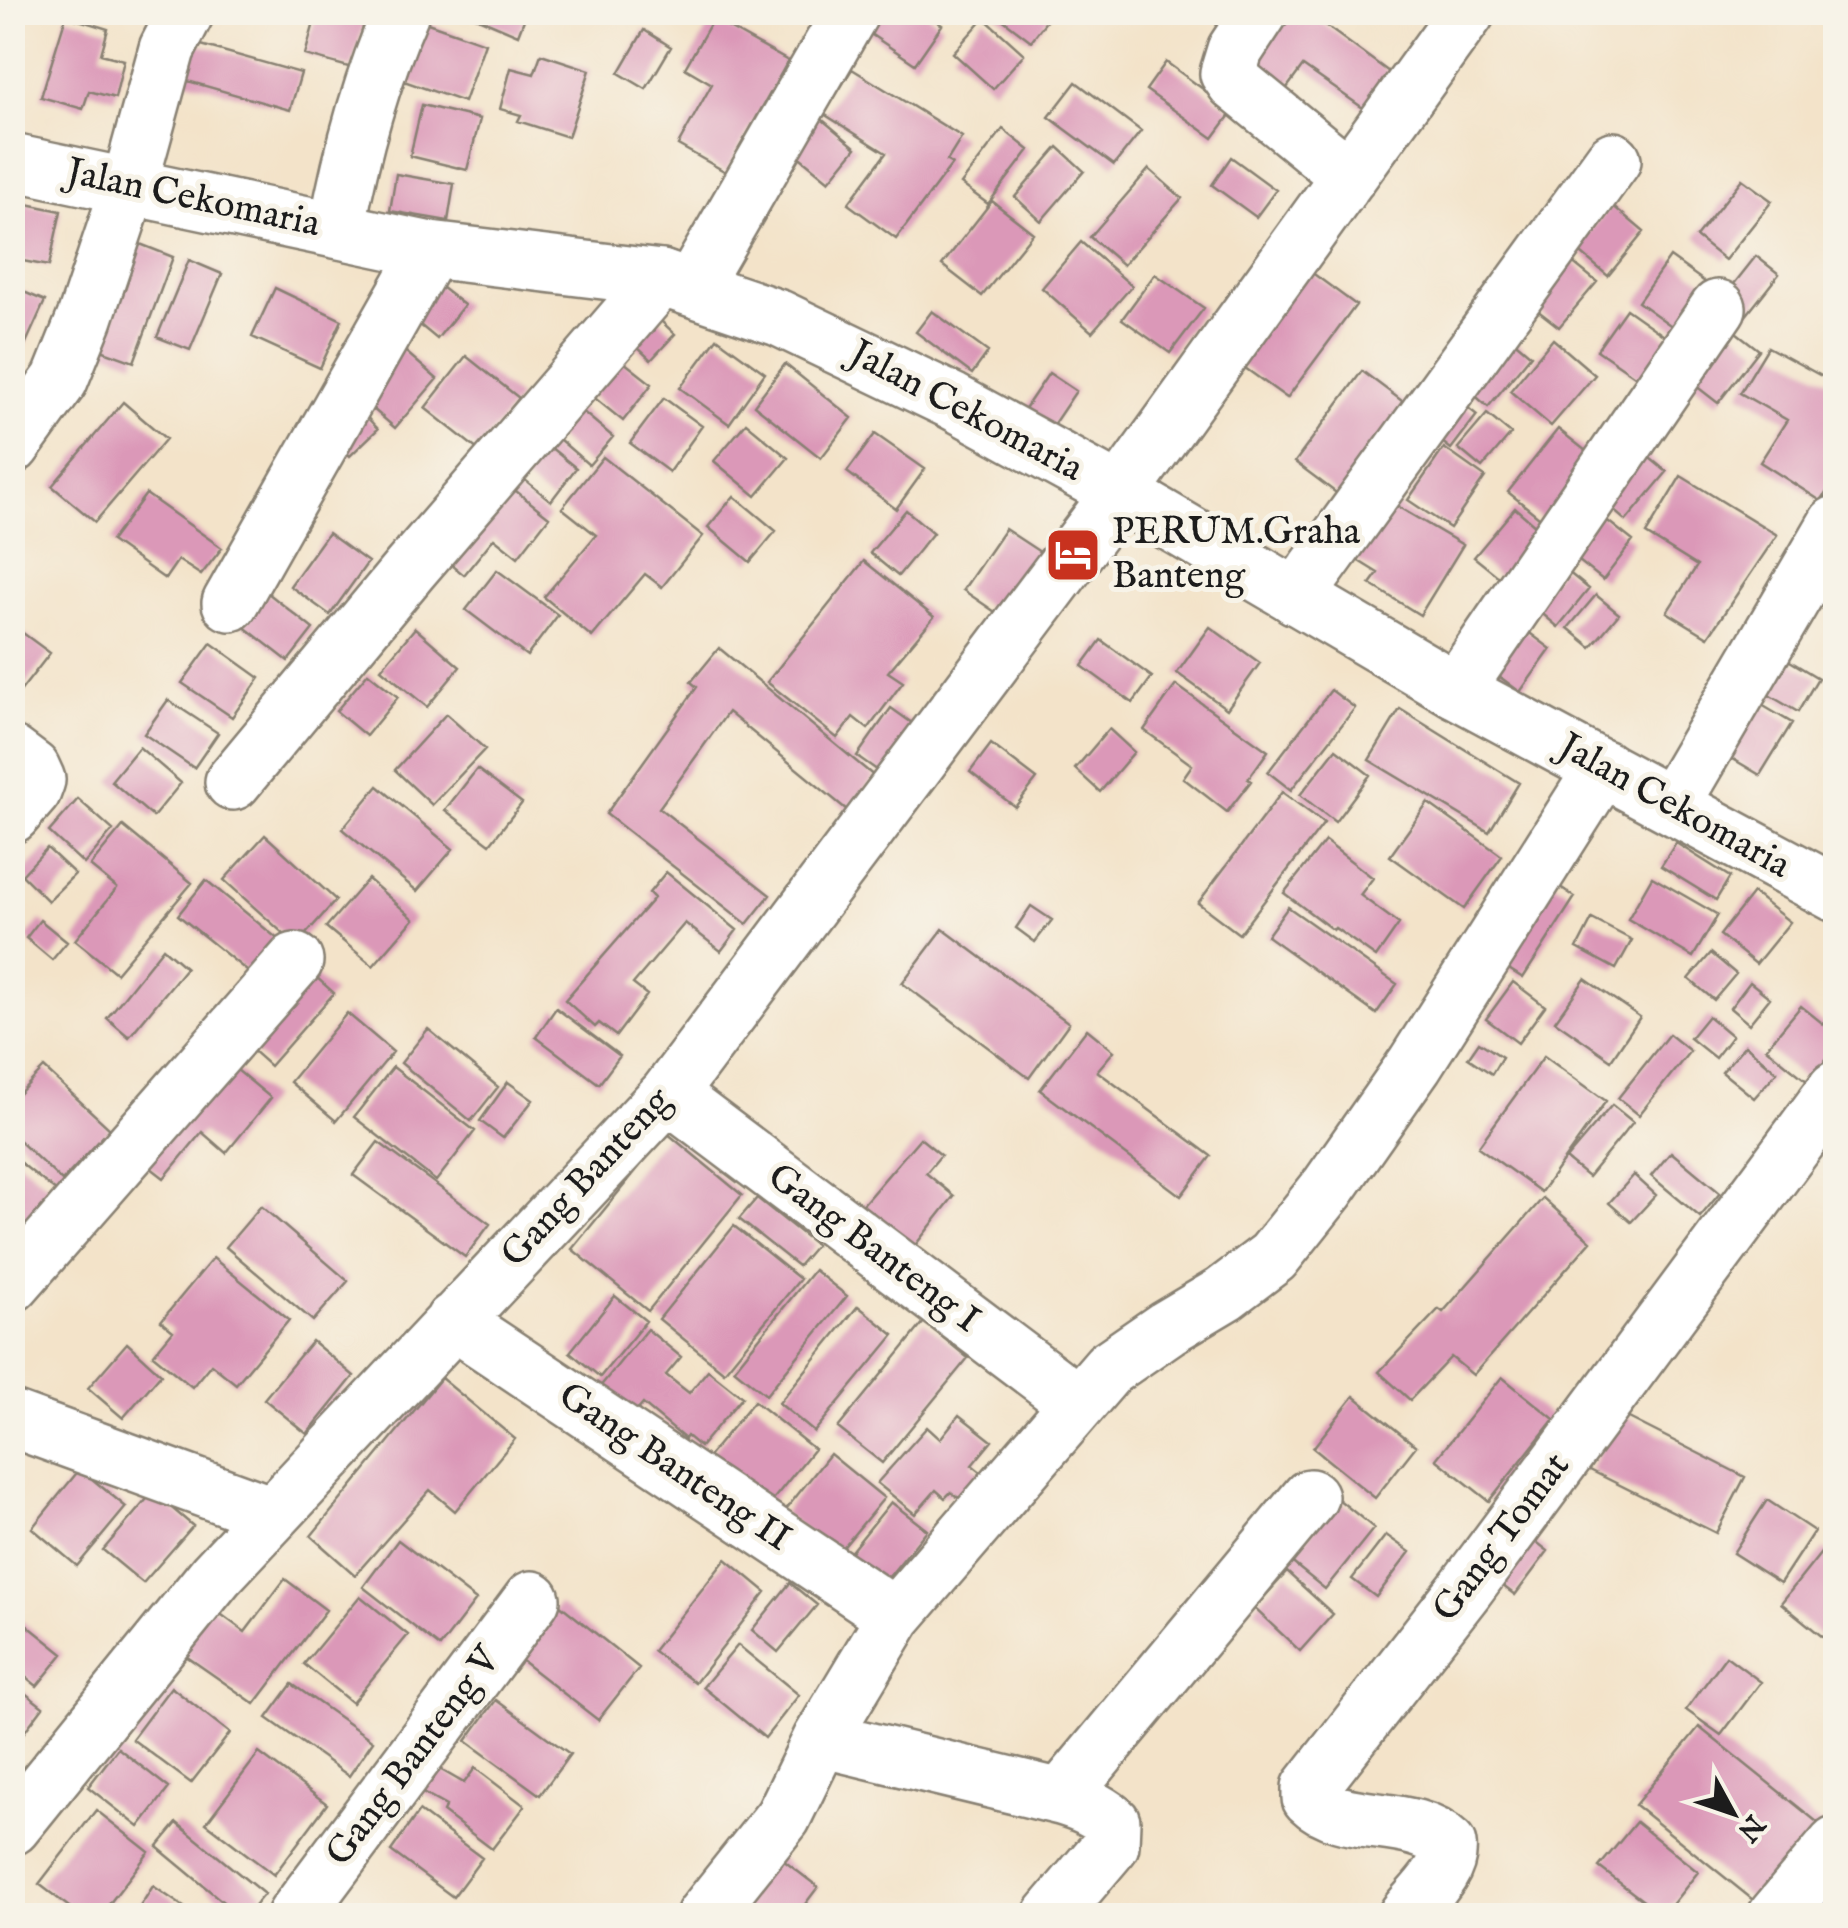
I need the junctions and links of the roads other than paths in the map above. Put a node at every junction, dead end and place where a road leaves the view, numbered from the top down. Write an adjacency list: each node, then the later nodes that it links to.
1 (186, 12): 9 (street)
2 (401, 12): 10 (street)
3 (851, 12): 12 (street)
4 (1260, 12): 8 (street)
5 (1467, 12): 8 (street, Gang Banteng)
6 (1613, 160): 17 (street)
7 (12, 162): 9 (street, Jalan Cekomaria)
8 (1348, 176): 15 (street, Gang Banteng)
9 (129, 186): 10 (street, Jalan Cekomaria); 14 (street)
10 (337, 229): 11 (street, Jalan Cekomaria)
11 (430, 250): 12 (street, Jalan Cekomaria); 18 (street)
12 (676, 283): 15 (street, Jalan Cekomaria); 22 (street)
13 (1718, 308): 19 (street)
14 (12, 446)
15 (1120, 493): 17 (street, Jalan Cekomaria); 28 (street, Gang Banteng)
16 (1836, 524): 23 (street)
17 (1296, 597): 19 (street, Jalan Cekomaria)
18 (230, 603)
19 (1456, 690): 21 (street, Jalan Cekomaria)
20 (12, 754): 24 (street)
21 (1603, 768): 23 (street, Jalan Cekomaria); 31 (street)
22 (233, 782)
23 (1672, 804): 25 (street, Jalan Cekomaria)
24 (12, 815)
25 (1836, 894)
26 (295, 961): 29 (street)
27 (1836, 1089): 44 (street, Gang Tomat)
28 (668, 1094): 30 (street, Gang Banteng); 31 (street, Gang Banteng I)
29 (12, 1284)
30 (452, 1321): 34 (street, Gang Banteng); 36 (street, Gang Banteng II)
31 (1078, 1403): 36 (street)
32 (12, 1418): 34 (street)
33 (1310, 1497): 38 (street)
34 (272, 1514): 39 (street, Gang Banteng)
35 (532, 1599): 41 (street, Gang Banteng V)
36 (895, 1616): 37 (street)
37 (821, 1739): 38 (street); 42 (street)
38 (1061, 1796): 43 (street)
39 (12, 1828)
40 (1836, 1845): 45 (street)
41 (296, 1916)
42 (704, 1916)
43 (1051, 1916)
44 (1406, 1916)
45 (1776, 1916)

